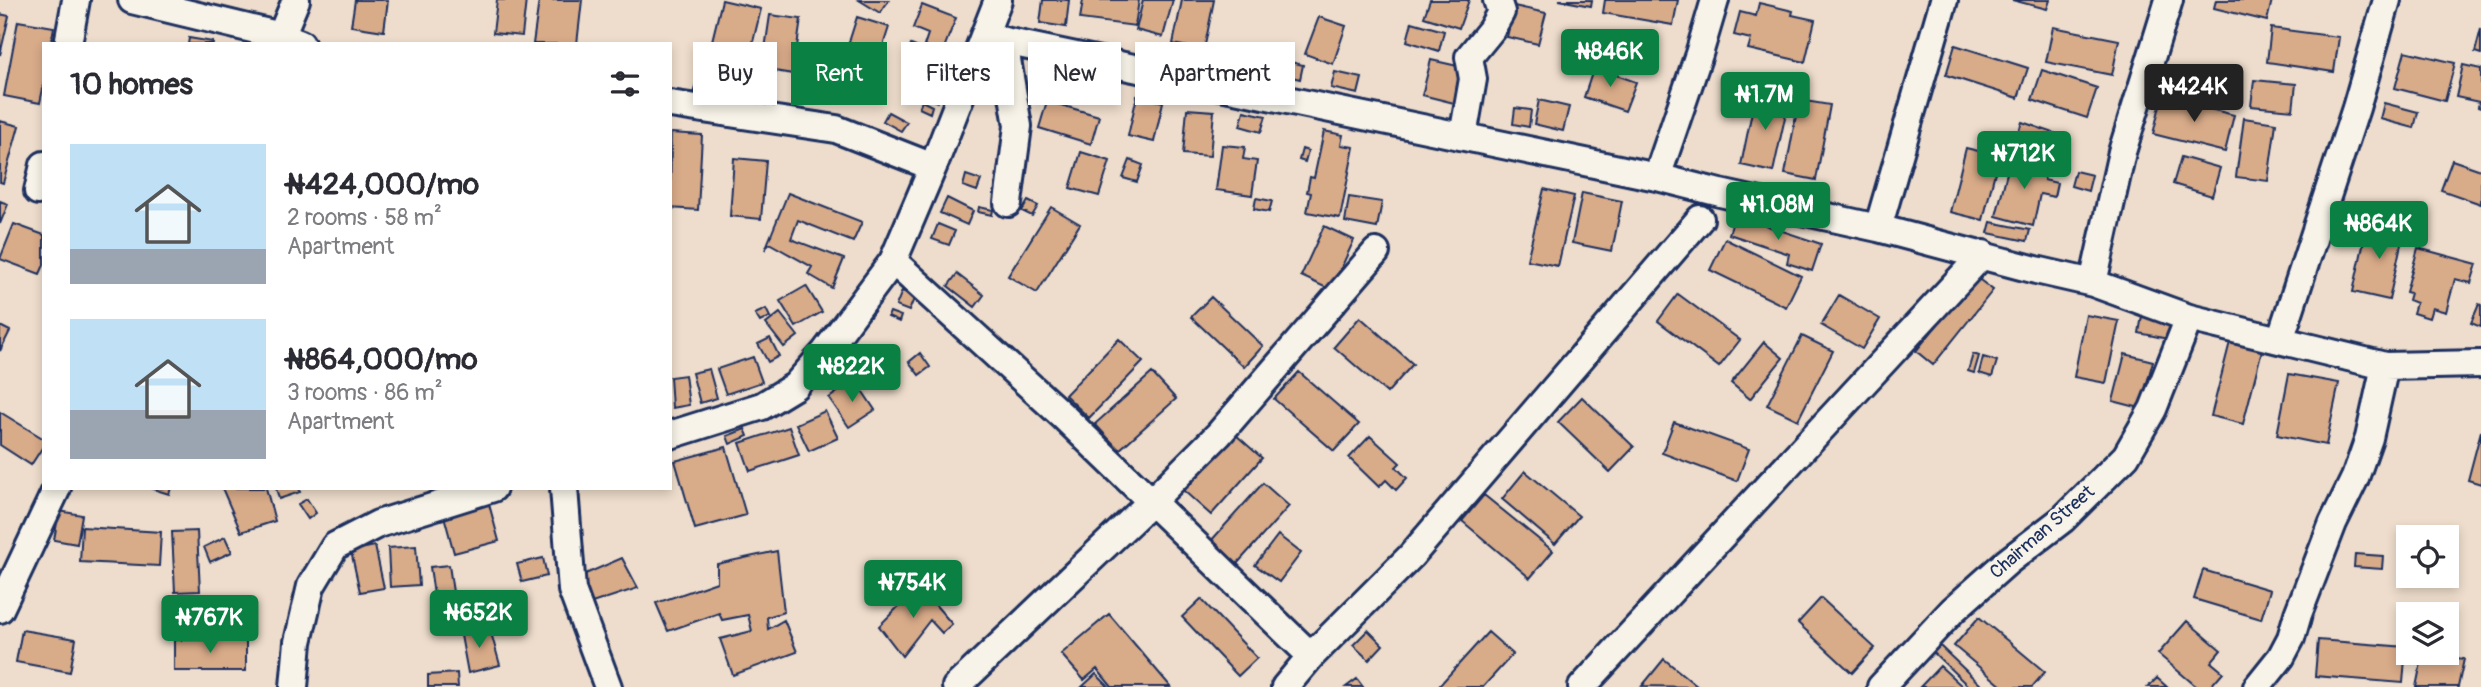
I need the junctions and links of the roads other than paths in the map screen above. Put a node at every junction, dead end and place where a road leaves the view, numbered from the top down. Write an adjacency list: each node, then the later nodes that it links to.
1 (76, 0): 12 (street)
2 (132, 0): 11 (street)
3 (296, 0): 11 (street)
4 (998, 0): 10 (street)
5 (1497, 0): 14 (street)
6 (1715, 0): 17 (street)
7 (1944, 0): 21 (street)
8 (2169, 0): 25 (street)
9 (2387, 0): 27 (street)
10 (995, 38): 14 (street); 15 (street); 19 (street)
11 (291, 40)
12 (68, 42)
13 (672, 104): 15 (street)
14 (1463, 136): 17 (street)
15 (933, 167): 24 (street)
16 (42, 174): 18 (street)
17 (1657, 177): 21 (street)
18 (38, 191)
19 (1008, 203)
20 (1700, 219): 36 (street)
21 (1878, 228): 23 (street)
22 (1376, 253): 34 (street)
23 (1983, 254): 25 (street); 41 (street)
24 (893, 261): 30 (street); 34 (street)
25 (2093, 283): 26 (street)
26 (2189, 318): 27 (street); 42 (street, Chairman Street)
27 (2280, 340): 29 (street)
28 (2481, 363): 29 (street)
29 (2385, 366): 43 (street)
30 (672, 434)
31 (56, 490): 35 (street)
32 (487, 490): 37 (street)
33 (564, 490): 38 (street)
34 (1152, 502): 36 (street); 39 (street)
35 (0, 609)
36 (1311, 656): 40 (street)
37 (294, 687)
38 (608, 687)
39 (956, 687)
40 (1285, 687)
41 (1582, 687)
42 (1881, 687)
43 (2257, 687)

